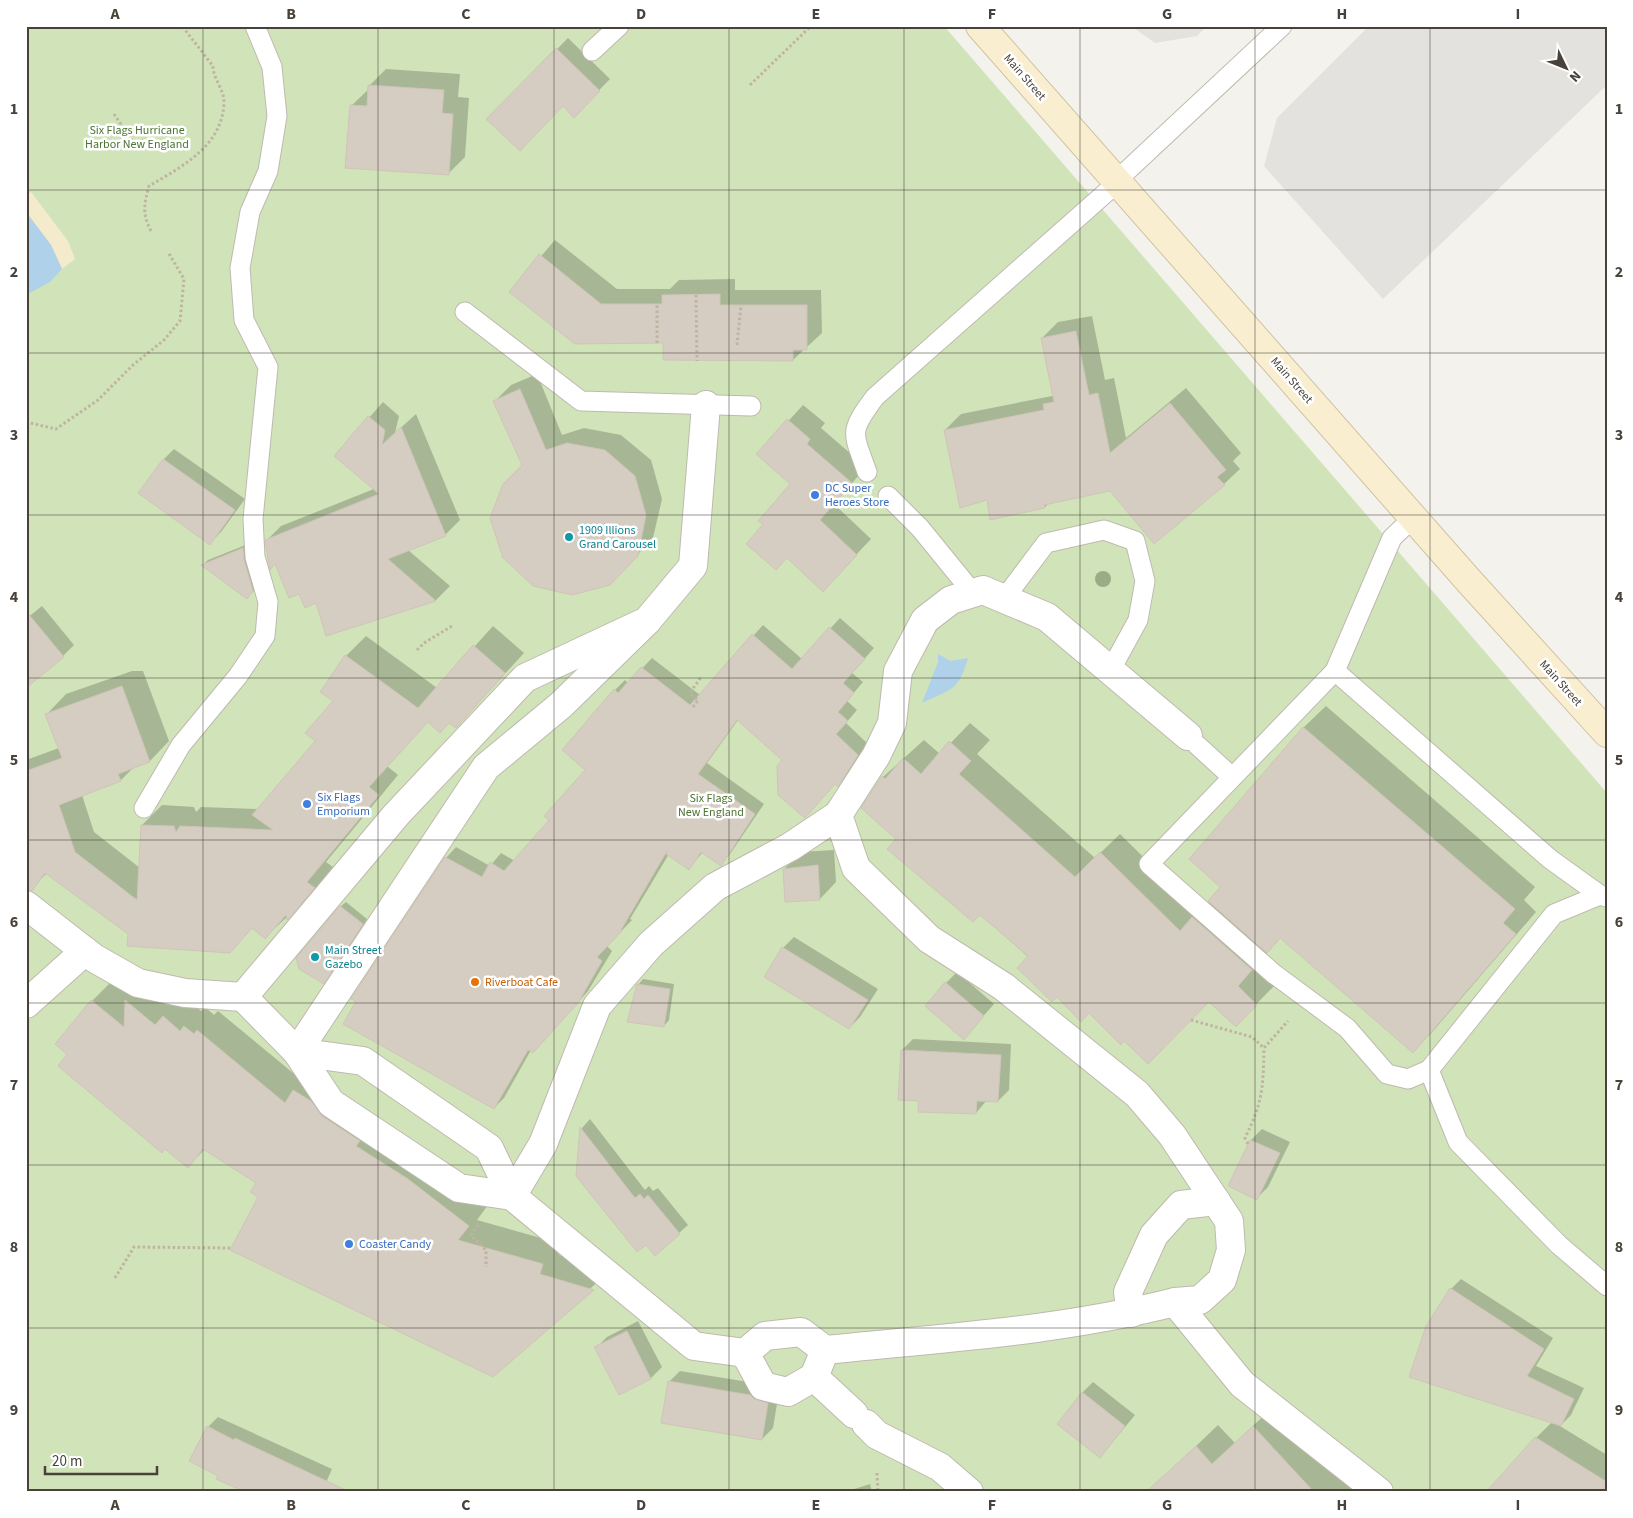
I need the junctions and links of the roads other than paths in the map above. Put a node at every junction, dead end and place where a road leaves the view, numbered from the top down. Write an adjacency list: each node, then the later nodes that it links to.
1 (254, 26): 21 (lane)
2 (619, 26): 5 (lane)
3 (980, 26): 6 (main road, Main Street)
4 (1282, 26): 6 (lane)
5 (592, 50)
6 (1117, 181): 10 (lane); 12 (main road, Main Street)
7 (465, 312): 8 (lane)
8 (706, 405): 9 (lane); 15 (street)
9 (751, 406)
10 (867, 472)
11 (888, 496): 13 (lane)
12 (1414, 517): 17 (lane); 18 (main road, Main Street)
13 (973, 593): 14 (street); 22 (street)
14 (1004, 599): 16 (street); 16 (lane)
15 (647, 621): 26 (street); 28 (street)
16 (1110, 671): 19 (street)
17 (1336, 671): 20 (lane); 23 (lane)
18 (1607, 732)
19 (1192, 740): 20 (lane)
20 (1232, 777): 29 (lane)
21 (144, 808)
22 (838, 815): 30 (street); 31 (street)
23 (1603, 896): 29 (lane)
24 (26, 904): 25 (street)
25 (85, 951): 26 (street); 27 (street)
26 (243, 997): 28 (street)
27 (26, 1004)
28 (297, 1052): 30 (street); 30 (street)
29 (1429, 1070): 32 (lane)
30 (512, 1196): 36 (street)
31 (1216, 1201): 33 (street); 34 (street)
32 (1607, 1286)
33 (1175, 1302): 34 (street); 39 (street)
34 (1131, 1313): 35 (street)
35 (825, 1350): 36 (street); 37 (street)
36 (744, 1353): 37 (street)
37 (814, 1376): 38 (street)
38 (969, 1492)
39 (1380, 1492)

